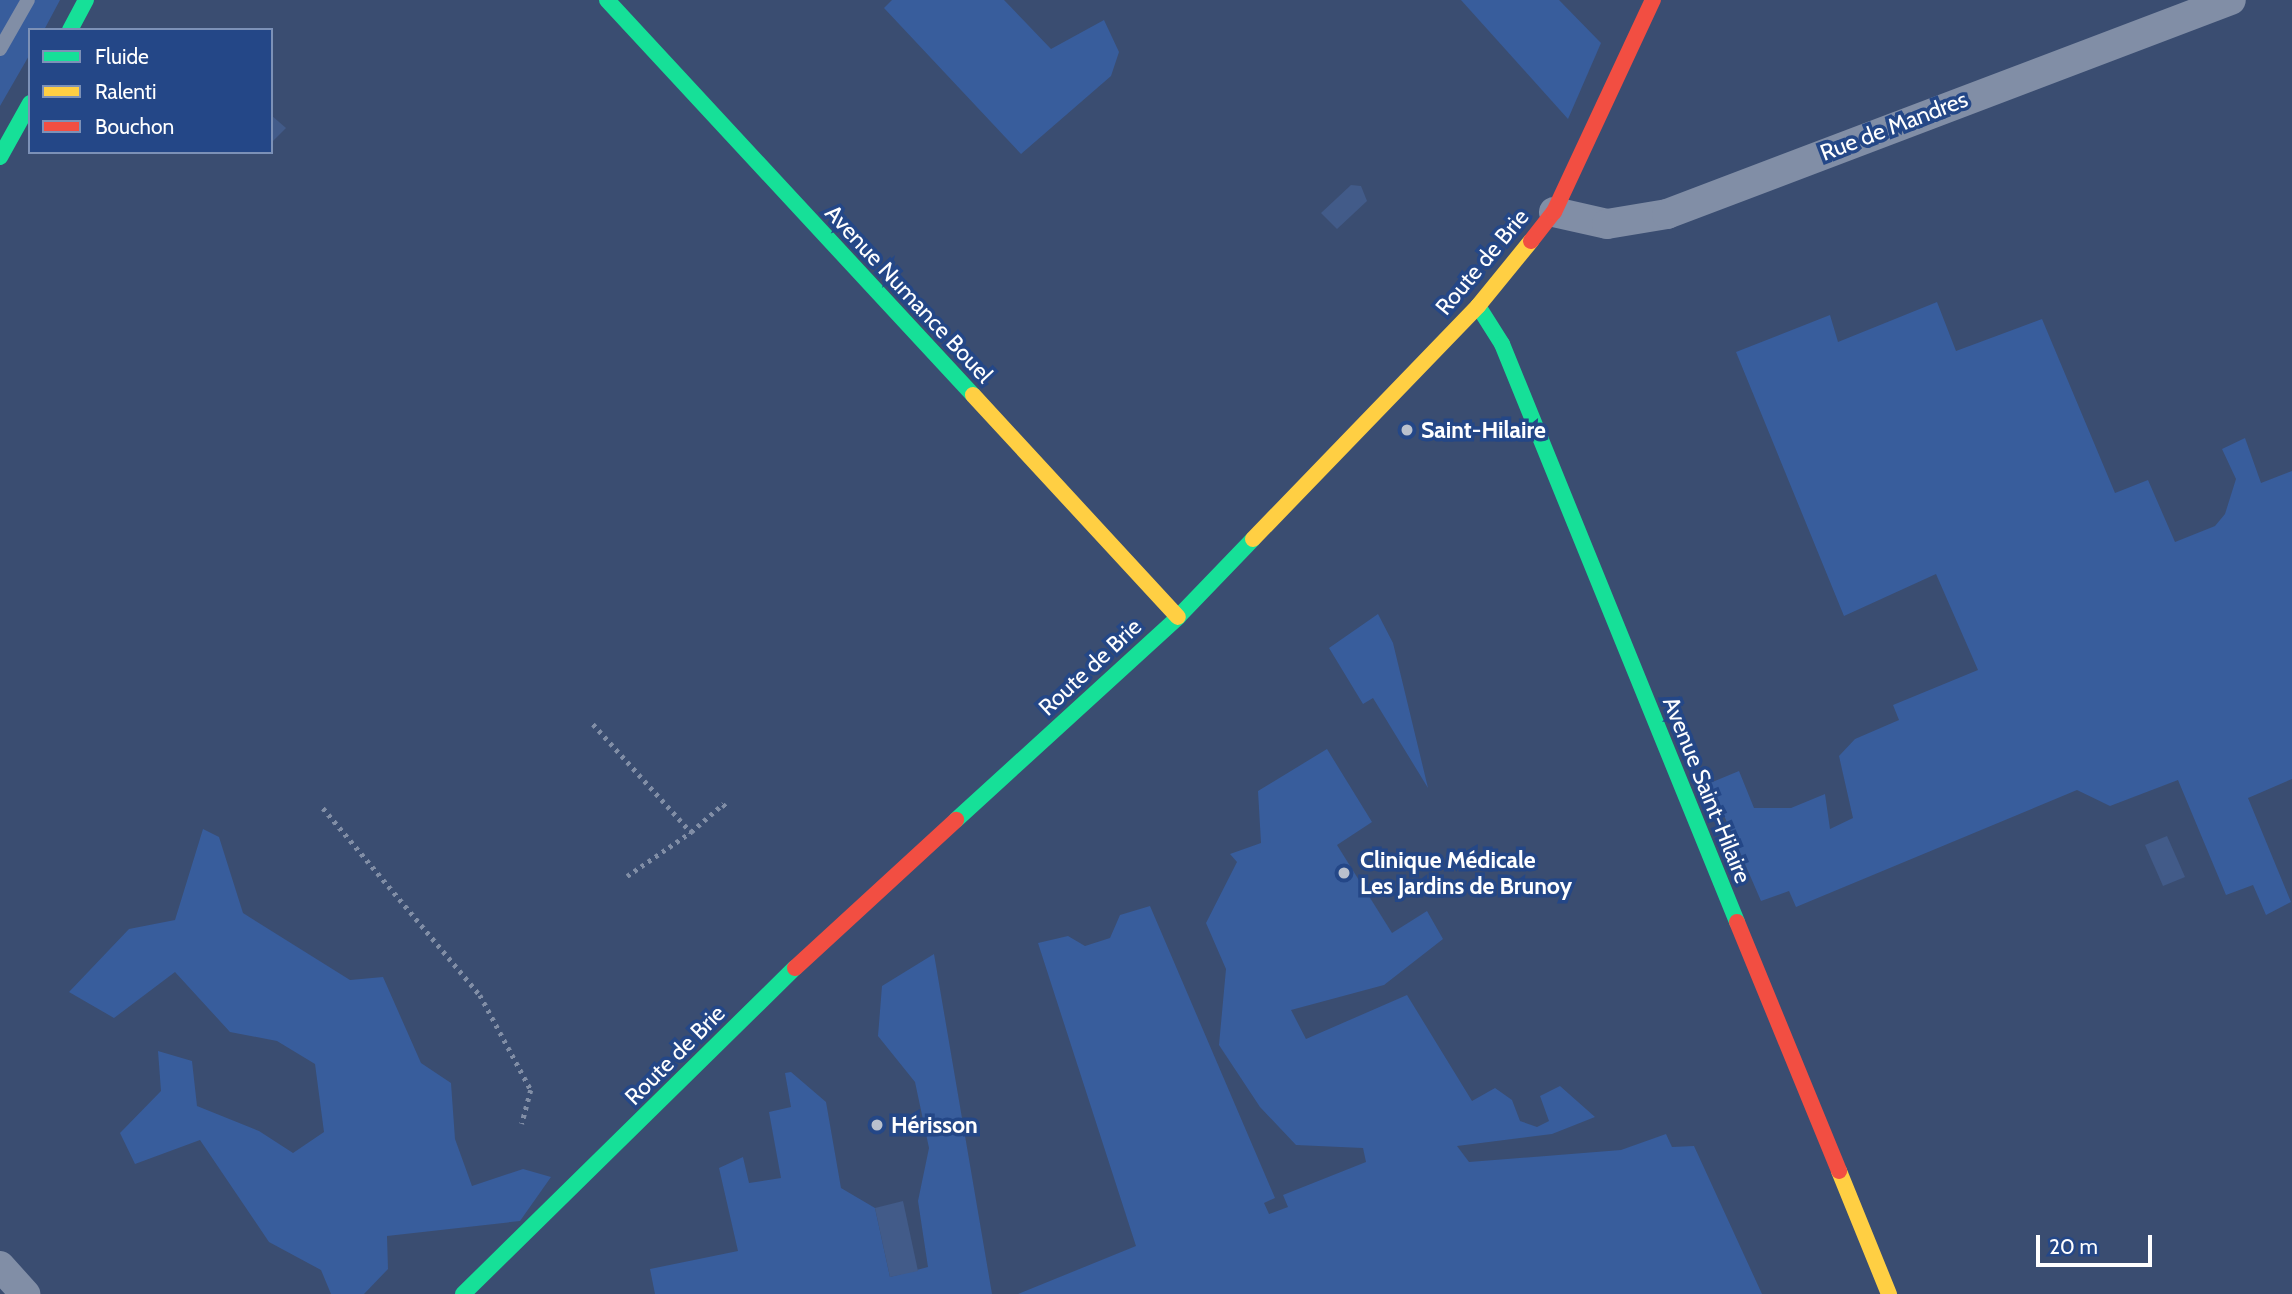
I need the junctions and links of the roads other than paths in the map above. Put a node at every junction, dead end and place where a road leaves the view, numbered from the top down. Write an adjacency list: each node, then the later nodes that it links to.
1 (28, 0): 7 (lane)
2 (86, 0): 6 (street)
3 (607, 0): 12 (street, Avenue Numance Bouel)
4 (1653, 0): 10 (street, Route de Brie)
5 (2231, 0): 10 (street, Rue de Mandres)
6 (71, 28)
7 (0, 49)
8 (28, 107): 9 (street)
9 (0, 157)
10 (1554, 212): 11 (street, Route de Brie)
11 (1478, 306): 12 (street, Route de Brie); 16 (street, Avenue Saint-Hilaire)
12 (1178, 617): 15 (street, Route de Brie)
13 (0, 1266): 14 (street)
14 (25, 1294)
15 (463, 1294)
16 (1889, 1294)

